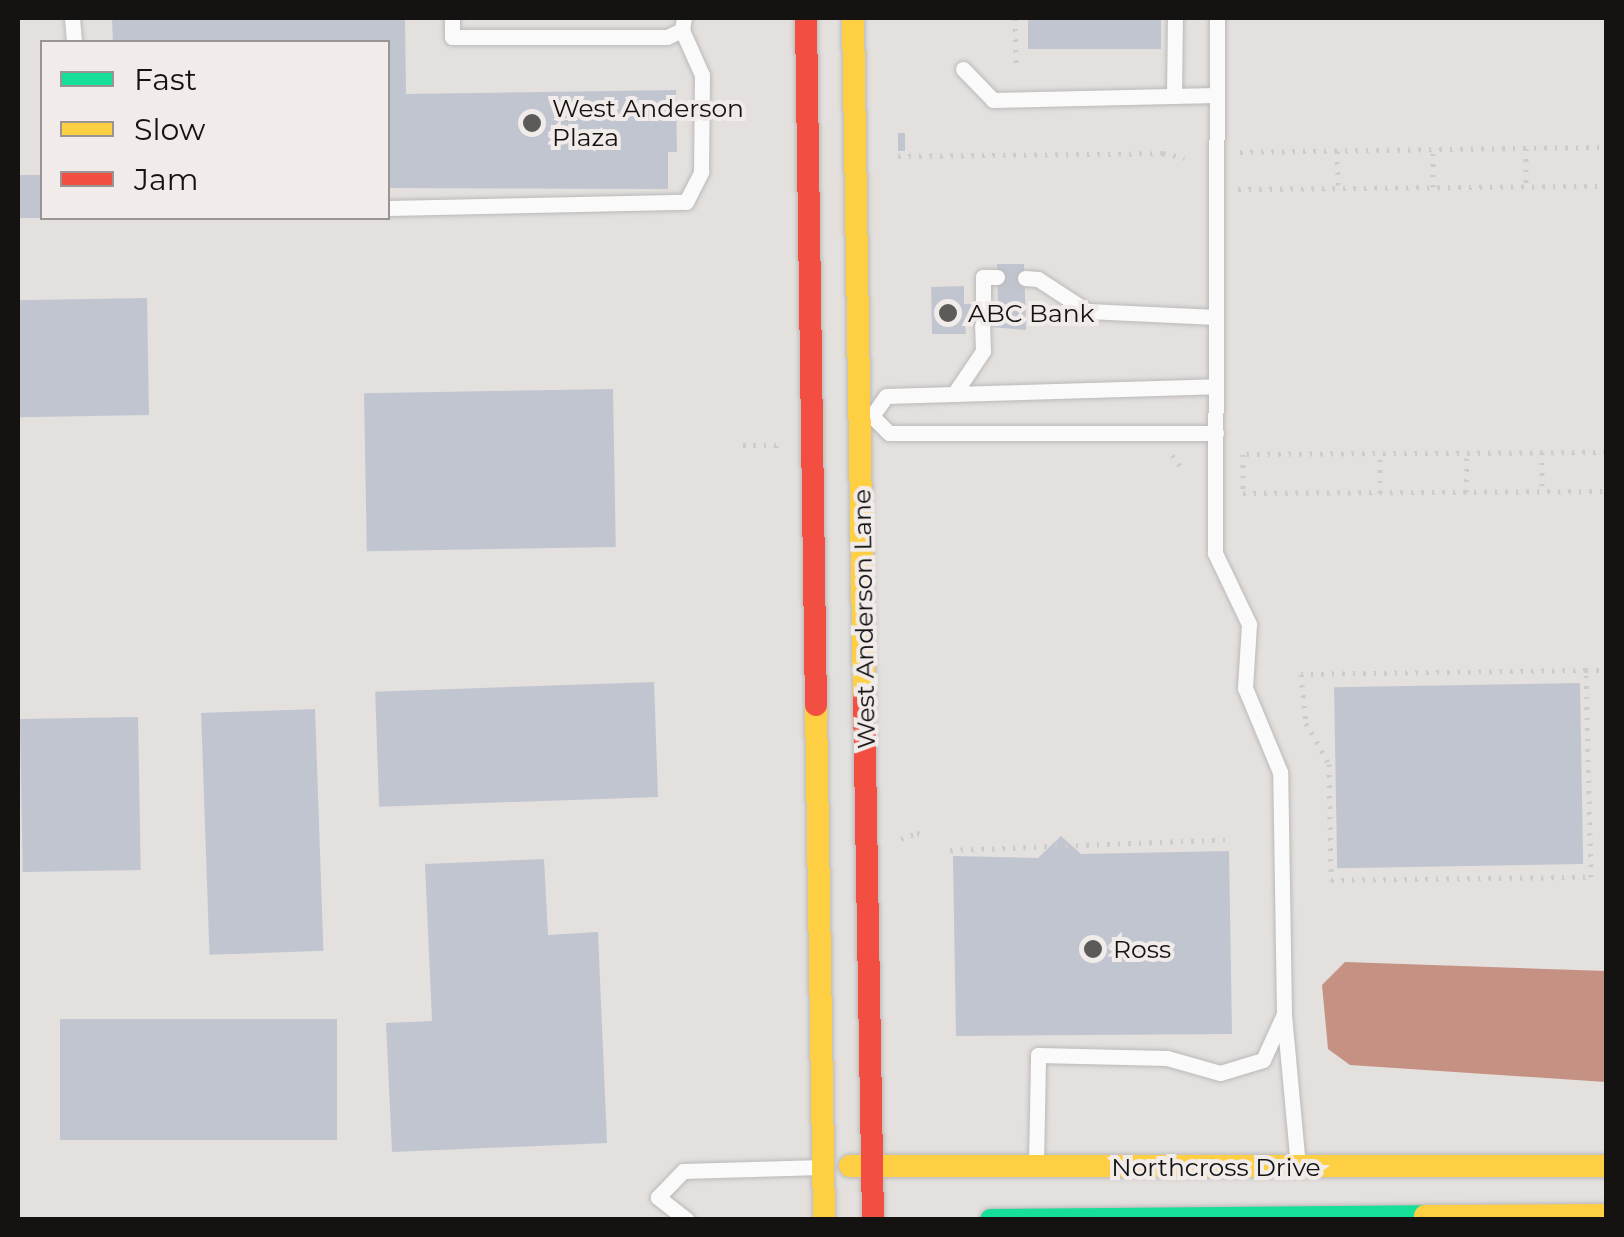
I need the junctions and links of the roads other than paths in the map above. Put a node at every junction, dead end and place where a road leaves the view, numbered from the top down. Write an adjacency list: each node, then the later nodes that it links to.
1 (452, 18): 6 (lane)
2 (806, 18): 19 (main road, West Anderson Lane)
3 (853, 18): 18 (main road, West Anderson Lane)
4 (1217, 18): 8 (lane)
5 (1174, 19): 9 (lane)
6 (683, 24): 10 (lane)
7 (963, 69): 9 (lane)
8 (1217, 95): 9 (lane); 14 (lane)
9 (1174, 96)
10 (390, 208)
11 (997, 277): 13 (lane)
12 (1025, 278): 14 (lane)
13 (982, 304)
14 (1216, 317): 16 (lane)
15 (982, 325): 17 (lane)
16 (1216, 386): 17 (lane); 20 (lane)
17 (954, 394): 18 (lane)
18 (866, 416): 19 (main road); 20 (lane); 22 (main road, West Anderson Lane)
19 (811, 420): 21 (main road, West Anderson Lane)
20 (1216, 433): 23 (lane)
21 (813, 618): 22 (main road); 26 (main road, West Anderson Lane)
22 (868, 850): 24 (main road, West Anderson Lane)
23 (1284, 1014): 27 (lane); 28 (lane)
24 (875, 1165): 26 (main road, Northcross Drive); 27 (main road, Northcross Drive); 33 (main road, West Anderson Lane)
25 (1606, 1166): 28 (main road, Northcross Drive)
26 (826, 1167): 31 (lane); 32 (main road, West Anderson Lane)
27 (1036, 1168): 28 (main road, Northcross Drive)
28 (1301, 1191): 30 (main road, Northcross Drive); 34 (main road, Northcross Drive)
29 (1606, 1214): 30 (main road, Northcross Drive)
30 (1468, 1218)
31 (688, 1220)
32 (824, 1220)
33 (873, 1220)
34 (991, 1220)

